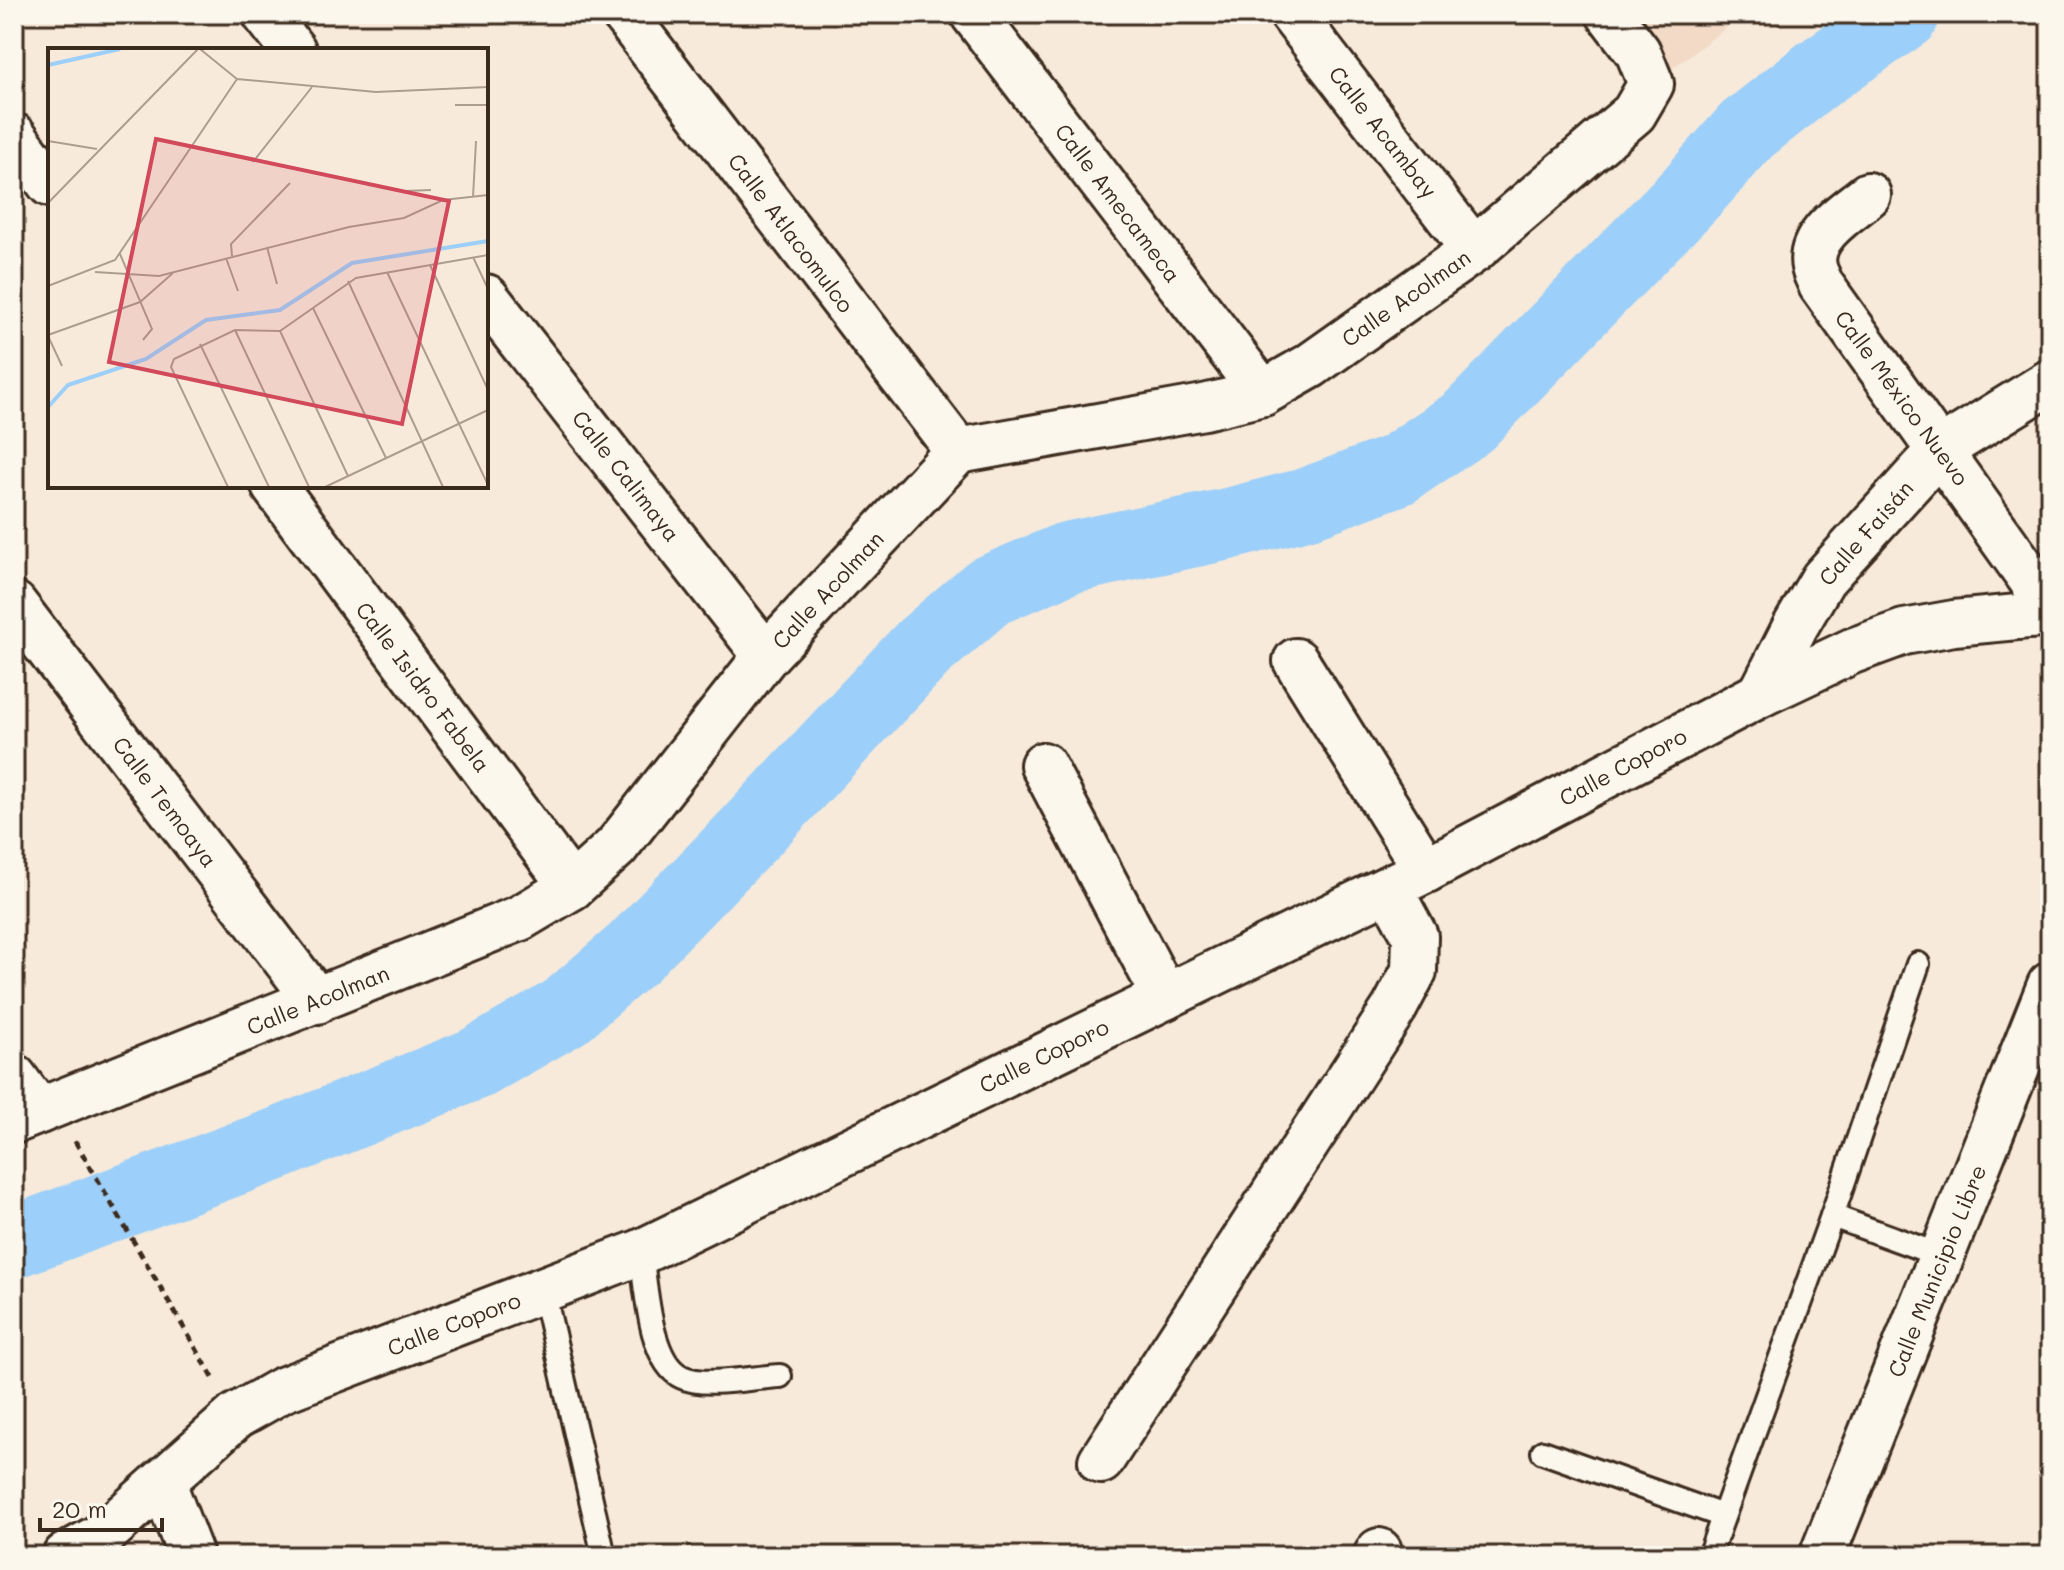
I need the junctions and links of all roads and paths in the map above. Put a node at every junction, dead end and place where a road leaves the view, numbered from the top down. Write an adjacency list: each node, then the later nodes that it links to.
1 (265, 14): 6 (street)
2 (624, 14): 15 (street, Calle Atlacomulco)
3 (973, 14): 13 (street, Calle Amecameca)
4 (1292, 14): 10 (street, Calle Acambay)
5 (1609, 14): 10 (street, Calle Acolman)
6 (291, 48)
7 (14, 136): 8 (street)
8 (48, 181)
9 (1868, 195): 14 (street, Calle México Nuevo)
10 (1474, 250): 13 (street, Calle Acolman)
11 (488, 300): 20 (street, Calle Calimaya)
12 (2050, 382): 14 (street, Calle Faisán)
13 (1263, 393): 15 (street, Calle Acolman)
14 (1940, 450): 18 (street, Calle México Nuevo); 22 (street, Calle Faisán)
15 (958, 451): 20 (street, Calle Acolman)
16 (275, 488): 25 (street, Calle Isidro Fabela)
17 (14, 604): 29 (street, Calle Temoaya)
18 (2050, 606)
19 (2050, 614): 22 (street, Calle Coporo)
20 (766, 656): 25 (street, Calle Acolman)
21 (1296, 661): 24 (street)
22 (1761, 694): 24 (street, Calle Coporo)
23 (1043, 765): 28 (street)
24 (1408, 879): 28 (street, Calle Coporo); 39 (street)
25 (572, 887): 29 (street, Calle Acolman)
26 (1918, 964): 32 (lane)
27 (2050, 985): 34 (street, Calle Municipio Libre)
28 (1165, 997): 33 (street, Calle Coporo)
29 (317, 1001): 30 (street, Calle Acolman)
30 (22, 1103)
31 (99, 1181): 37 (path)
32 (1832, 1216): 34 (lane); 41 (lane)
33 (641, 1252): 35 (street, Calle Coporo); 36 (lane)
34 (1942, 1256): 46 (street, Calle Municipio Libre)
35 (543, 1290): 37 (street, Calle Coporo); 44 (lane)
36 (780, 1376)
37 (236, 1416): 40 (street, Calle Coporo)
38 (1543, 1452): 41 (lane)
39 (1101, 1461)
40 (163, 1483): 42 (street, Calle Coporo); 43 (street)
41 (1723, 1516): 45 (lane)
42 (65, 1556)
43 (191, 1556)
44 (604, 1556)
45 (1709, 1556)
46 (1822, 1556)

